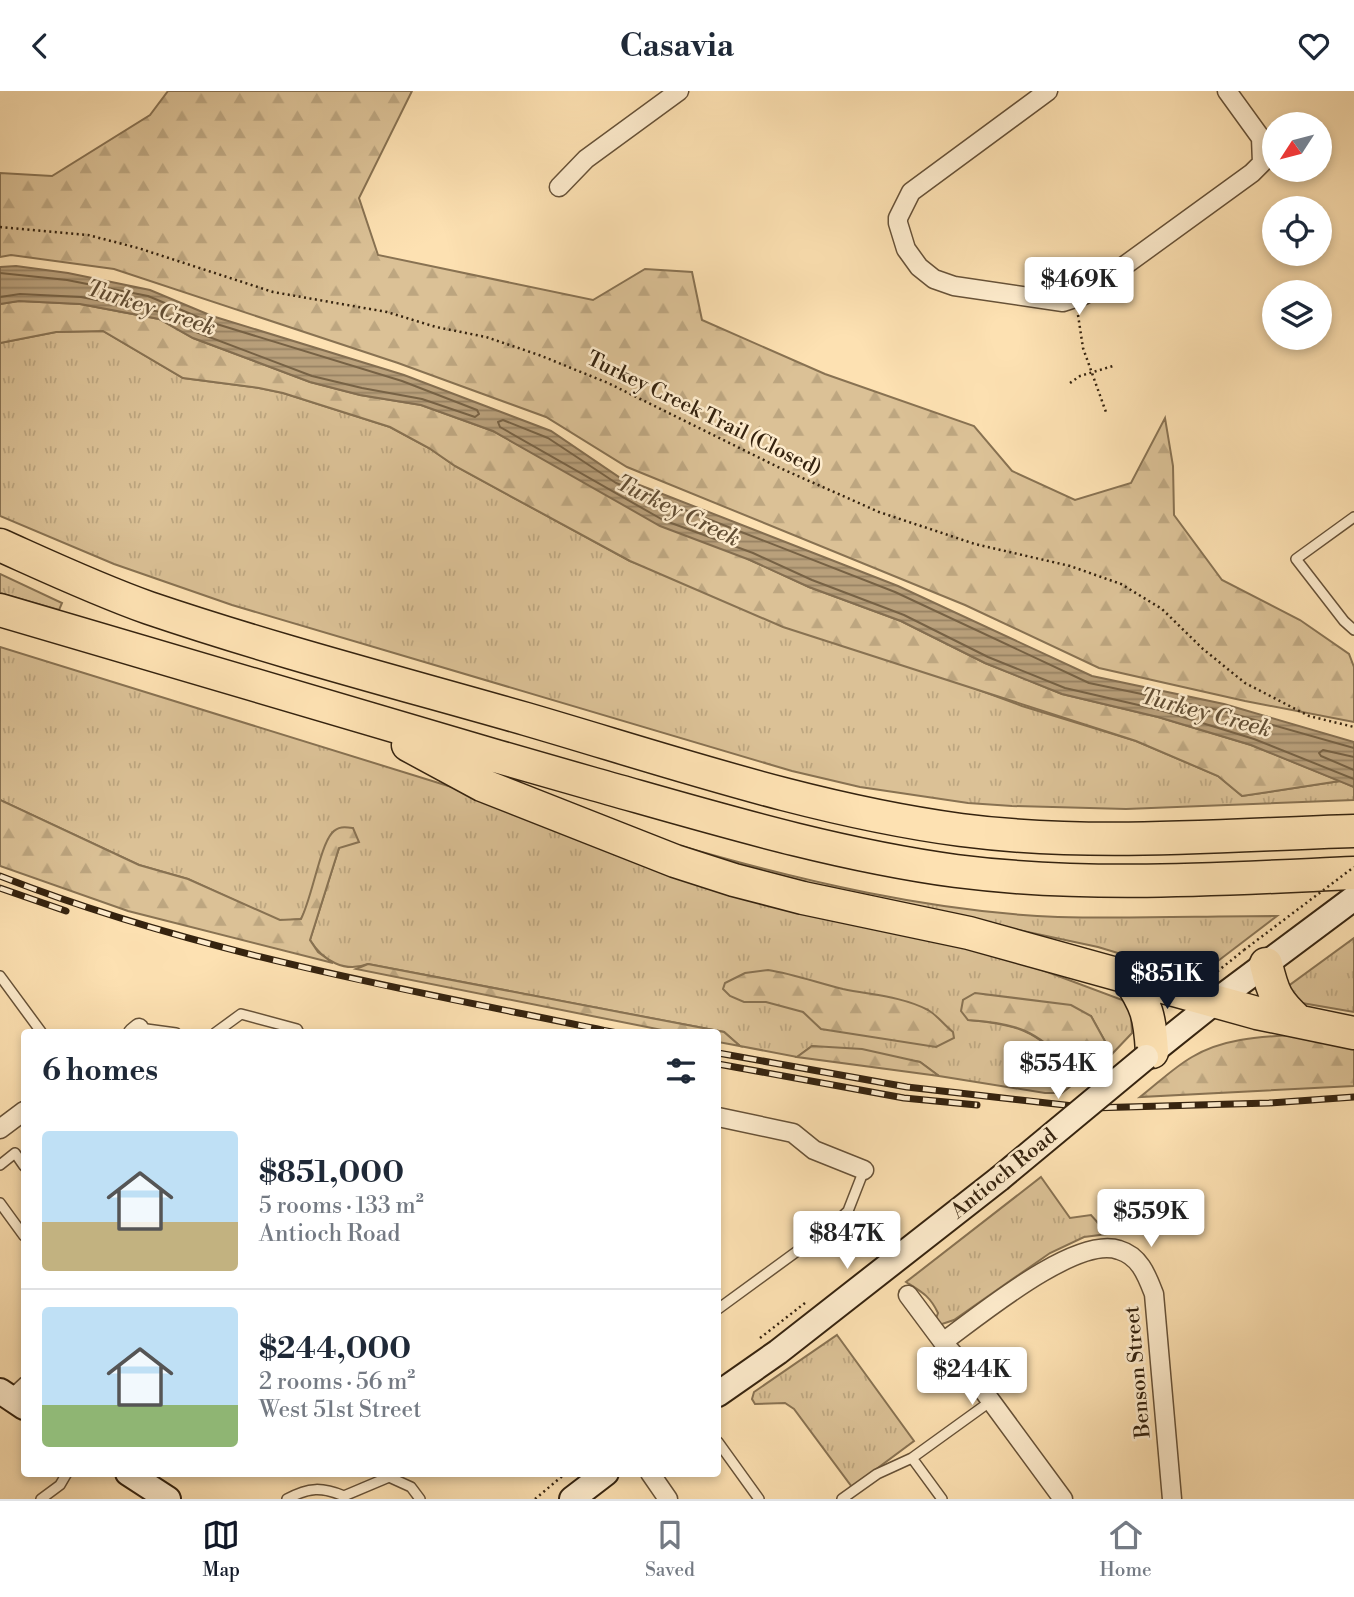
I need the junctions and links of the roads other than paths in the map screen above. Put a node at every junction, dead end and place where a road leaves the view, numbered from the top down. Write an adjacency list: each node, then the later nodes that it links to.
1 (679, 91): 4 (street)
2 (1048, 91): 3 (street)
3 (1227, 91)
4 (559, 187)
5 (1354, 517): 8 (lane)
6 (0, 545): 10 (highway)
7 (0, 610): 9 (highway)
8 (1354, 630)
9 (351, 715): 11 (highway, bridge); 15 (highway)
10 (1343, 831)
11 (1354, 873)
12 (1354, 898): 13 (main road, Antioch Road)
13 (1261, 957): 16 (main road, Antioch Road); 17 (highway)
14 (0, 976): 18 (lane)
15 (1127, 976): 16 (highway); 22 (highway)
16 (1216, 1001): 17 (highway); 22 (main road, Antioch Road)
17 (1298, 1021): 21 (highway)
18 (39, 1029)
19 (220, 1029): 20 (lane)
20 (297, 1029)
21 (1354, 1033)
22 (1149, 1055): 34 (main road, Antioch Road, bridge)
23 (21, 1113): 25 (street)
24 (721, 1118): 28 (street)
25 (0, 1129)
26 (21, 1162): 27 (lane)
27 (0, 1165)
28 (864, 1170): 32 (lane)
29 (0, 1203): 30 (lane)
30 (21, 1232)
31 (908, 1295): 33 (street)
32 (721, 1307)
33 (943, 1342): 35 (street); 52 (street, Benson Street)
34 (721, 1392)
35 (991, 1401): 37 (lane); 51 (street)
36 (721, 1446): 48 (lane)
37 (912, 1458): 49 (lane); 50 (lane)
38 (65, 1477): 43 (lane)
39 (134, 1477): 42 (main road)
40 (601, 1477): 46 (main road)
41 (653, 1477): 47 (street)
42 (166, 1498)
43 (41, 1499)
44 (287, 1499): 45 (lane)
45 (420, 1499)
46 (572, 1499)
47 (668, 1499)
48 (759, 1499)
49 (842, 1499)
50 (942, 1499)
51 (1063, 1499)
52 (1172, 1499)

